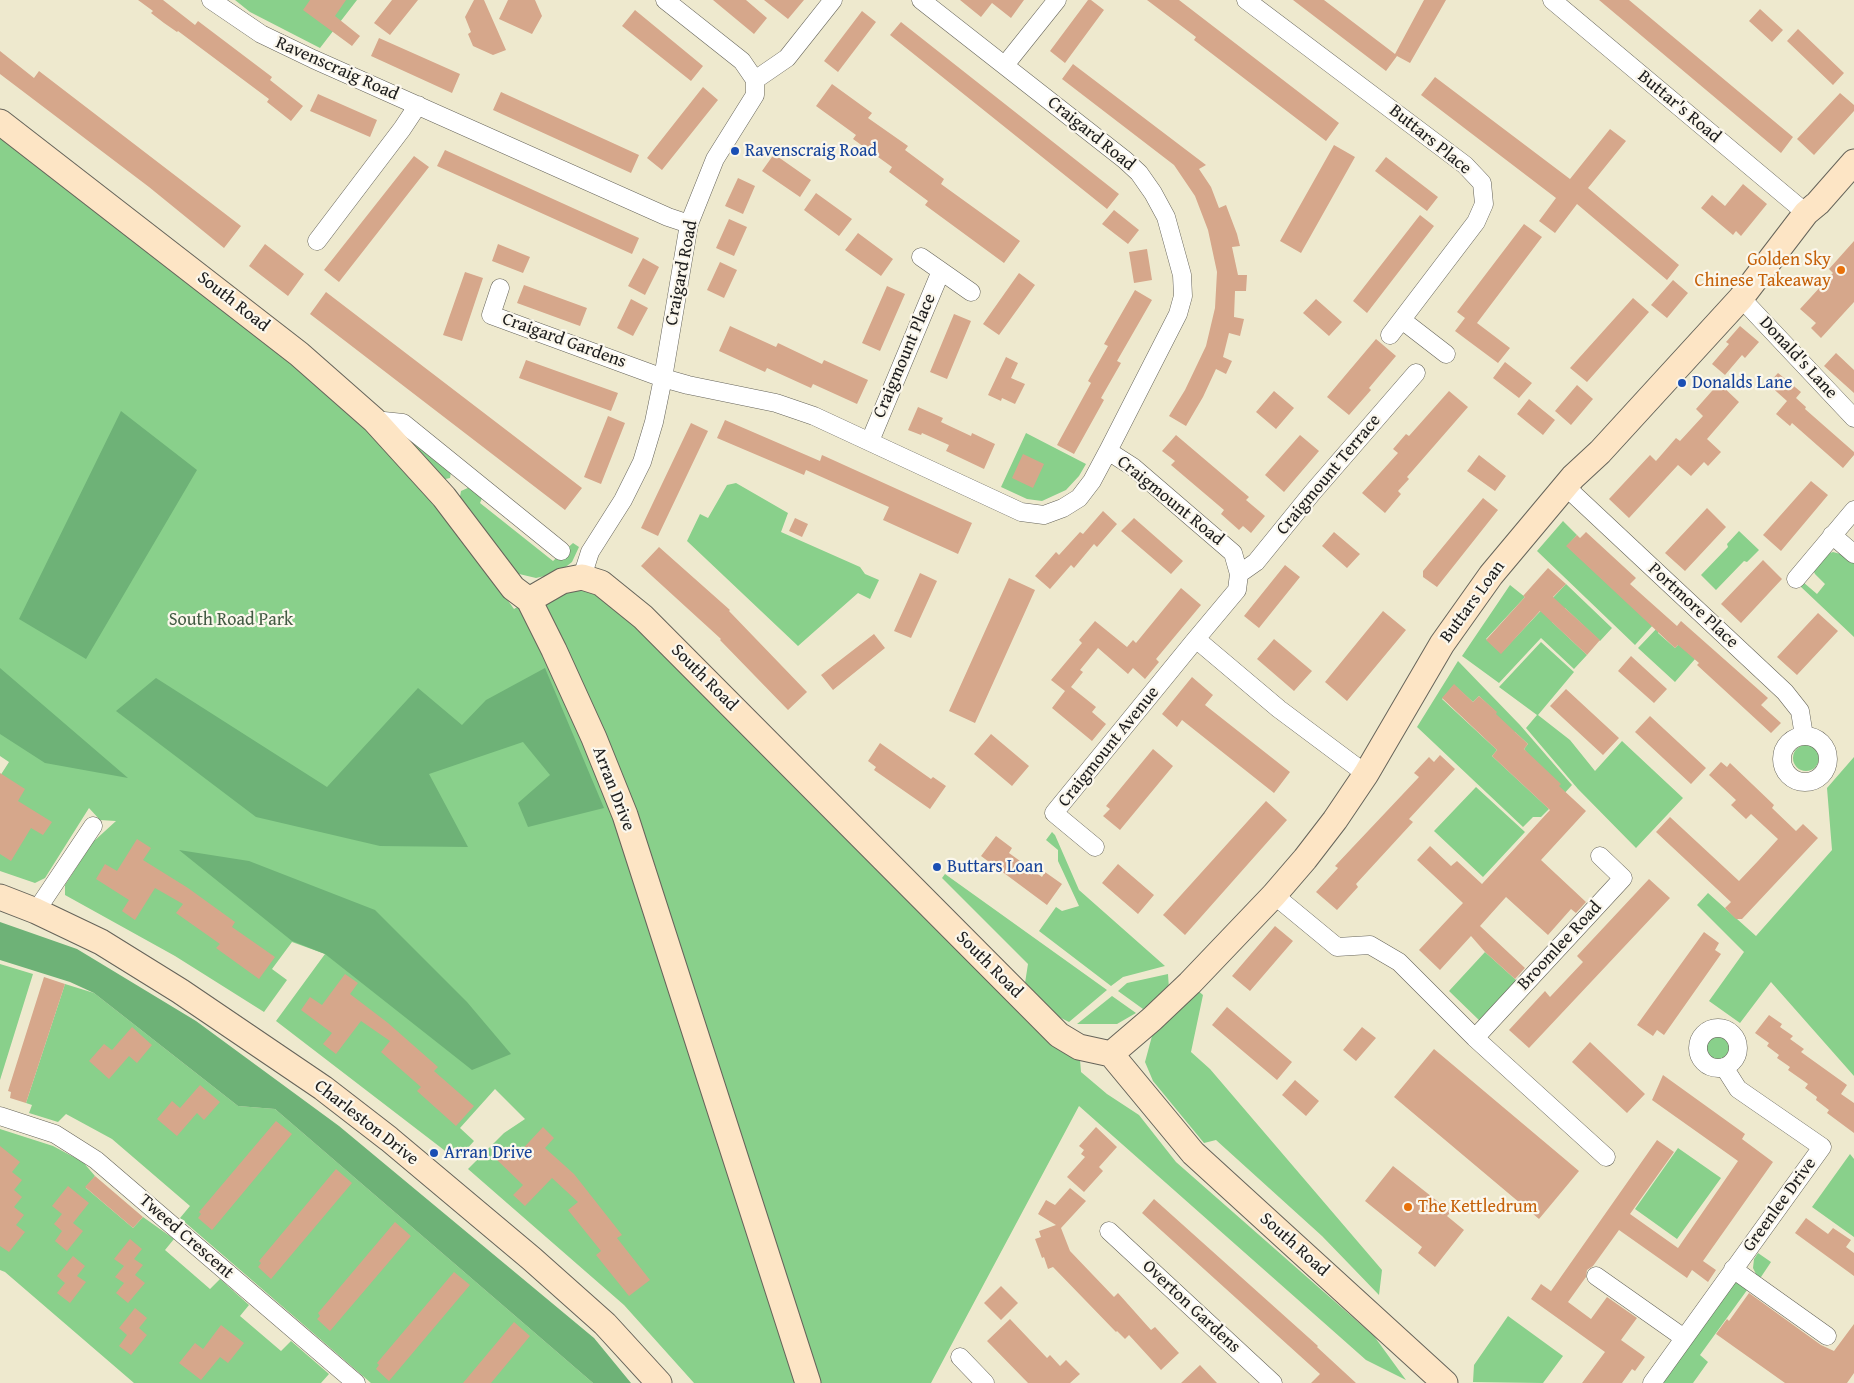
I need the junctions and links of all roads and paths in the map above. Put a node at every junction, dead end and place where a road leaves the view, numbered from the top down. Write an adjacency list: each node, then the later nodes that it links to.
1 (212, 0): 10 (street, Ravenscraig Road)
2 (665, 0): 9 (street)
3 (833, 0): 9 (street)
4 (921, 0): 8 (street, Craigard Road)
5 (1057, 0): 8 (street)
6 (1246, 0): 21 (street, Buttars Place)
7 (1552, 0): 13 (street, Buttar's Road)
8 (1005, 65): 29 (street, Craigard Road)
9 (755, 80): 14 (street, Craigard Road)
10 (418, 105): 14 (street, Ravenscraig Road); 15 (street)
11 (0, 122): 27 (street, South Road)
12 (1854, 162): 13 (street, Buttars Loan)
13 (1806, 213): 20 (street, Buttars Loan)
14 (689, 224): 25 (street, Craigard Road)
15 (317, 241)
16 (921, 256): 17 (street, Craigmount Place)
17 (942, 271): 19 (street, Craigmount Place); 28 (street, Craigmount Place)
18 (500, 288): 25 (street, Craigard Gardens)
19 (971, 292)
20 (1741, 298): 26 (street, Donald's Lane); 31 (street, Buttars Loan)
21 (1402, 320): 22 (street, Buttars Place); 23 (street)
22 (1390, 335)
23 (1446, 354)
24 (1416, 373): 37 (street, Craigmount Terrace)
25 (663, 378): 28 (street, Craigmount Road); 38 (street, Craigard Road)
26 (1854, 418)
27 (374, 420): 30 (street); 32 (street, Arran Drive)
28 (870, 441): 29 (street, Craigmount Road)
29 (1108, 451): 37 (street, Craigmount Road)
30 (466, 474): 32 (street); 35 (street)
31 (1565, 486): 42 (street, Portmore Place); 43 (street, Buttars Loan)
32 (444, 497): 40 (street, Arran Drive)
33 (1854, 510): 34 (street)
34 (1832, 535): 36 (street); 39 (street)
35 (561, 551)
36 (1854, 554)
37 (1239, 574): 41 (street)
38 (582, 577): 40 (street); 51 (street, South Road)
39 (1796, 579)
40 (529, 600): 63 (street, Arran Drive)
41 (1196, 640): 43 (street); 45 (street, Craigmount Avenue)
42 (1804, 736)
43 (1366, 774): 47 (street, Buttars Loan)
44 (93, 826): 49 (street)
45 (1094, 847)
46 (1600, 856): 50 (street, Broomlee Road)
47 (1274, 895): 50 (street); 51 (street, Buttars Loan)
48 (0, 896): 49 (street, Charleston Drive)
49 (36, 911): 62 (street, Charleston Drive)
50 (1475, 1038): 54 (street)
51 (1111, 1054): 66 (street, South Road)
52 (1724, 1067): 56 (street, Greenlee Drive)
53 (0, 1116): 61 (street, Tweed Crescent)
54 (1606, 1157)
55 (1109, 1231): 65 (street, Overton Gardens)
56 (1734, 1269): 58 (street, Greenlee Drive); 59 (street, Greenlee Drive)
57 (1596, 1276): 59 (street)
58 (1827, 1336)
59 (1684, 1338): 67 (street, Greenlee Drive)
60 (960, 1357): 64 (street)
61 (356, 1383)
62 (659, 1383)
63 (808, 1383)
64 (985, 1383)
65 (1273, 1383)
66 (1445, 1383)
67 (1652, 1383)

